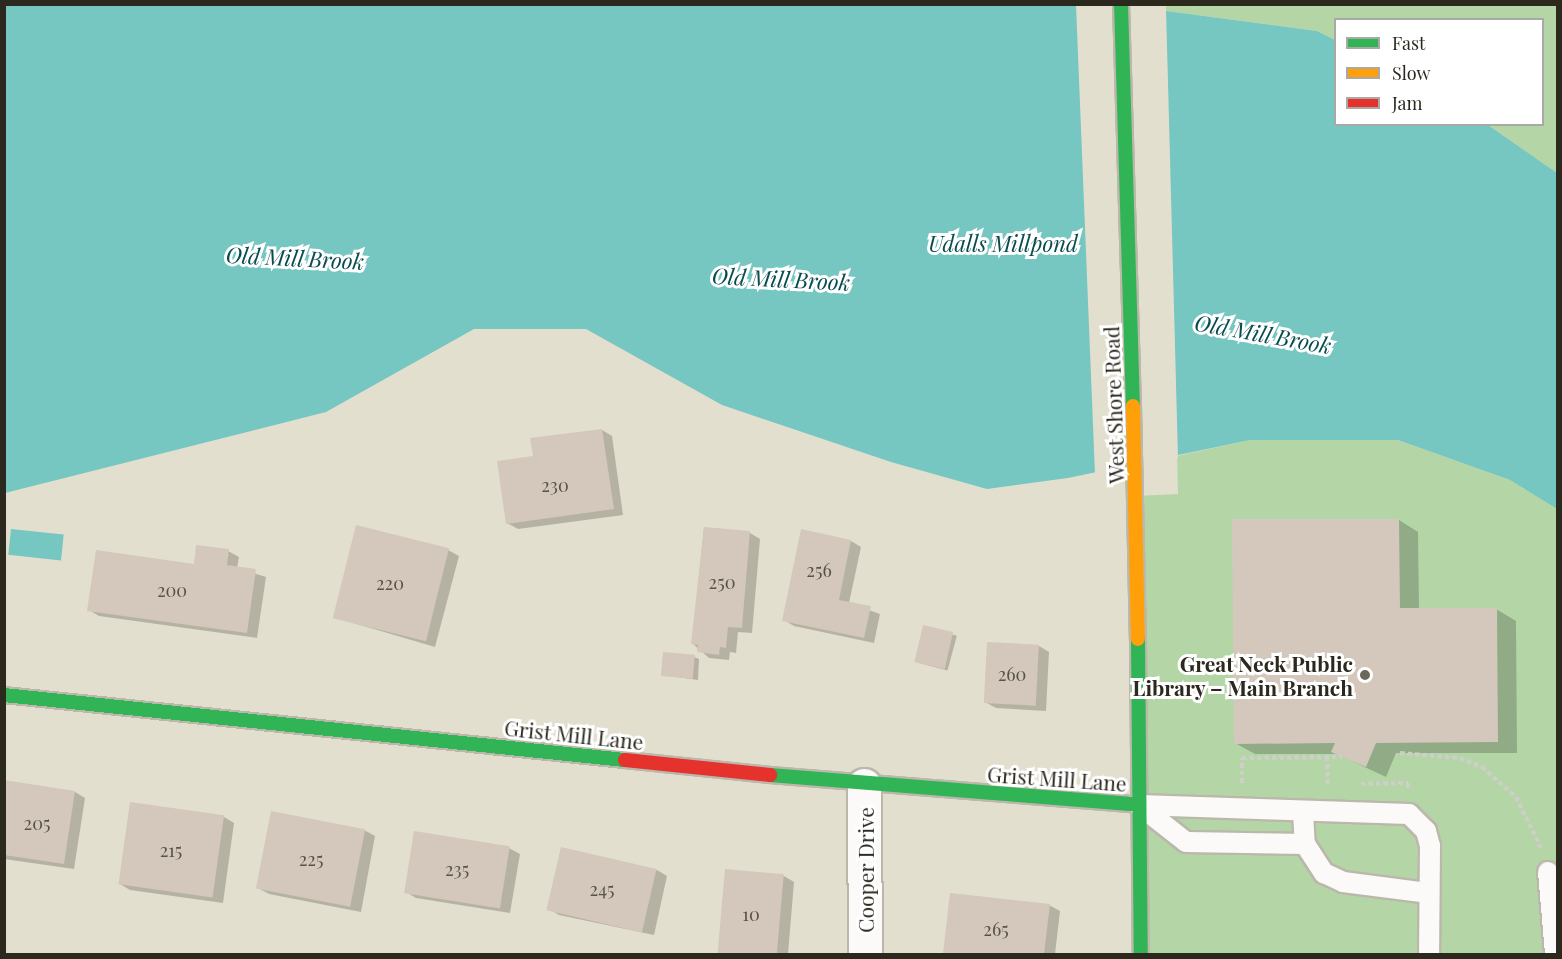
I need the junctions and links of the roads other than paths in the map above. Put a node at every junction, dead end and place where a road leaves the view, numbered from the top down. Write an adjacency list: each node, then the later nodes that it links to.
1 (1121, 4): 4 (street, West Shore Road)
2 (4, 695): 3 (street, Grist Mill Lane)
3 (864, 785): 4 (street, Grist Mill Lane); 9 (street, Cooper Drive)
4 (1139, 805): 5 (lane); 6 (lane); 10 (street, West Shore Road)
5 (1303, 811): 6 (lane); 8 (lane)
6 (1305, 844): 8 (lane)
7 (1548, 872): 12 (lane)
8 (1429, 893): 11 (lane)
9 (865, 954)
10 (1142, 954)
11 (1429, 954)
12 (1554, 954)

